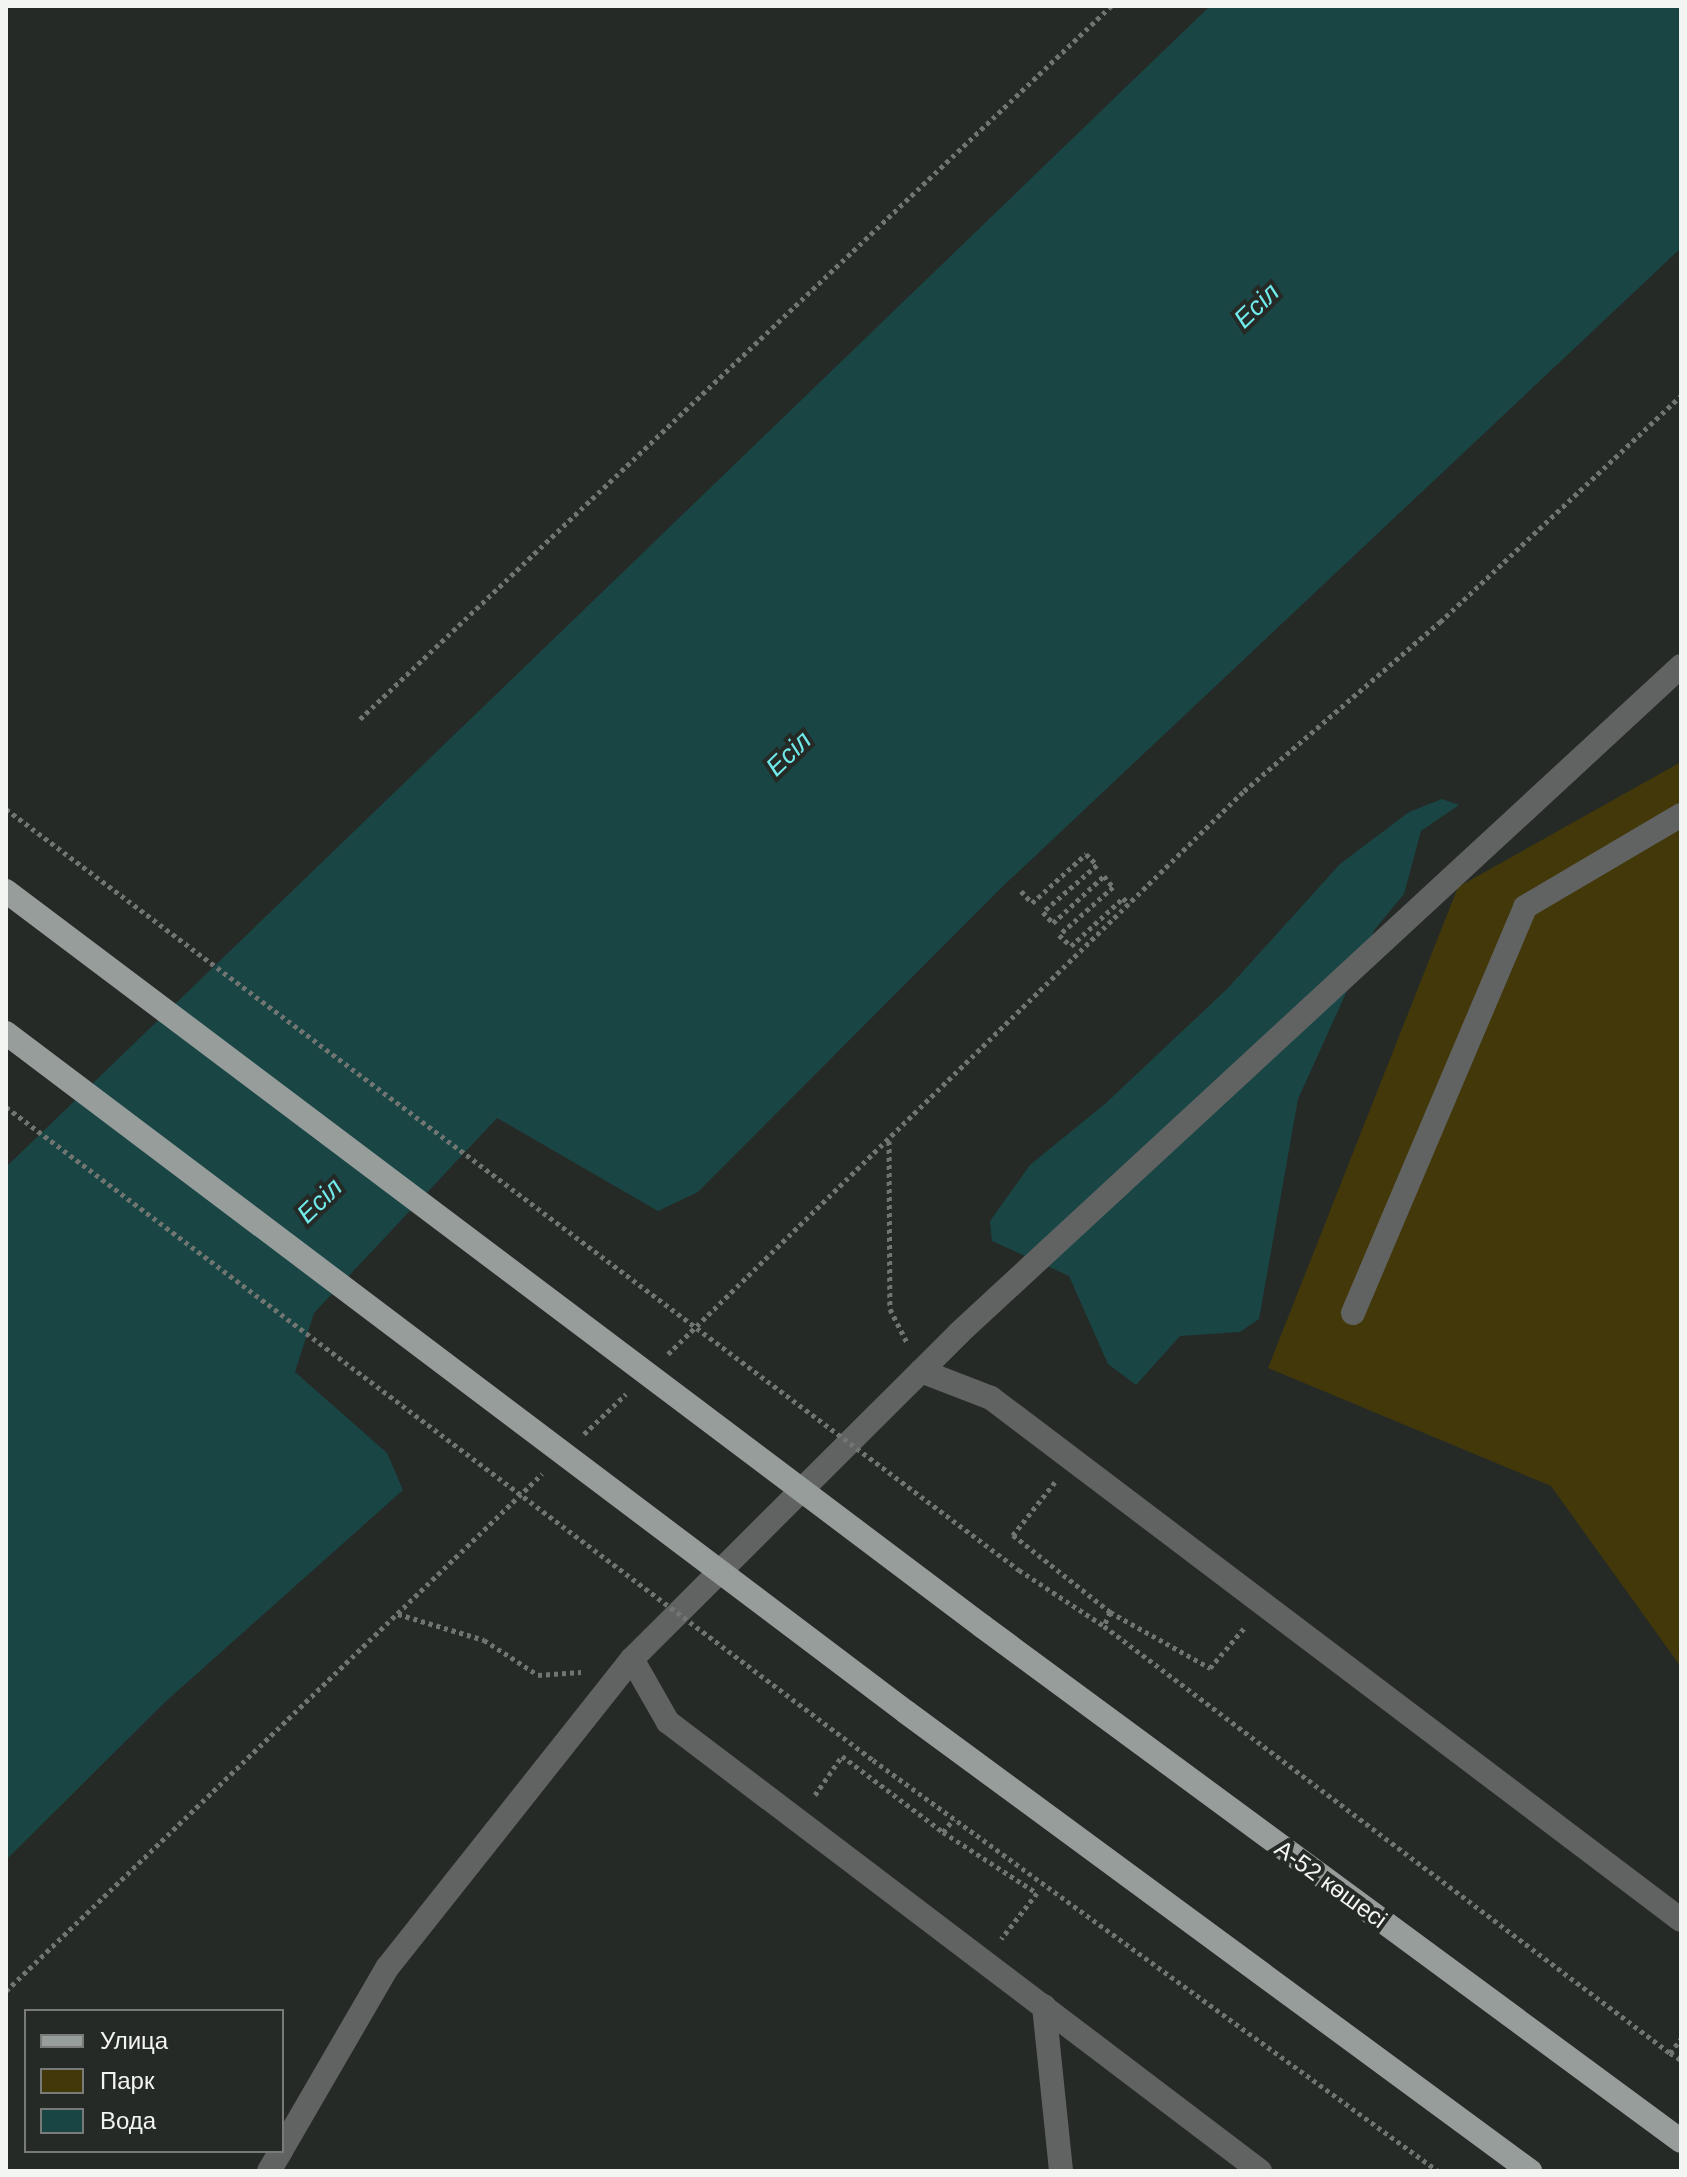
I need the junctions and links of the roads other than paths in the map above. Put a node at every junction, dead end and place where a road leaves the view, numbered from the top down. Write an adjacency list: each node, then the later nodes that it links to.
1 (1681, 666): 6 (street)
2 (1681, 815): 5 (street)
3 (6, 891): 10 (main road, А-52 көшесі)
4 (6, 1033): 16 (main road)
5 (1353, 1313)
6 (921, 1371): 7 (street); 8 (street)
7 (632, 1659): 9 (street); 11 (street)
8 (1681, 1920)
9 (1044, 2006): 14 (street); 15 (street)
10 (1681, 2141)
11 (284, 2147)
12 (280, 2153): 13 (street)
13 (269, 2171)
14 (1061, 2171)
15 (1260, 2171)
16 (1530, 2171)

